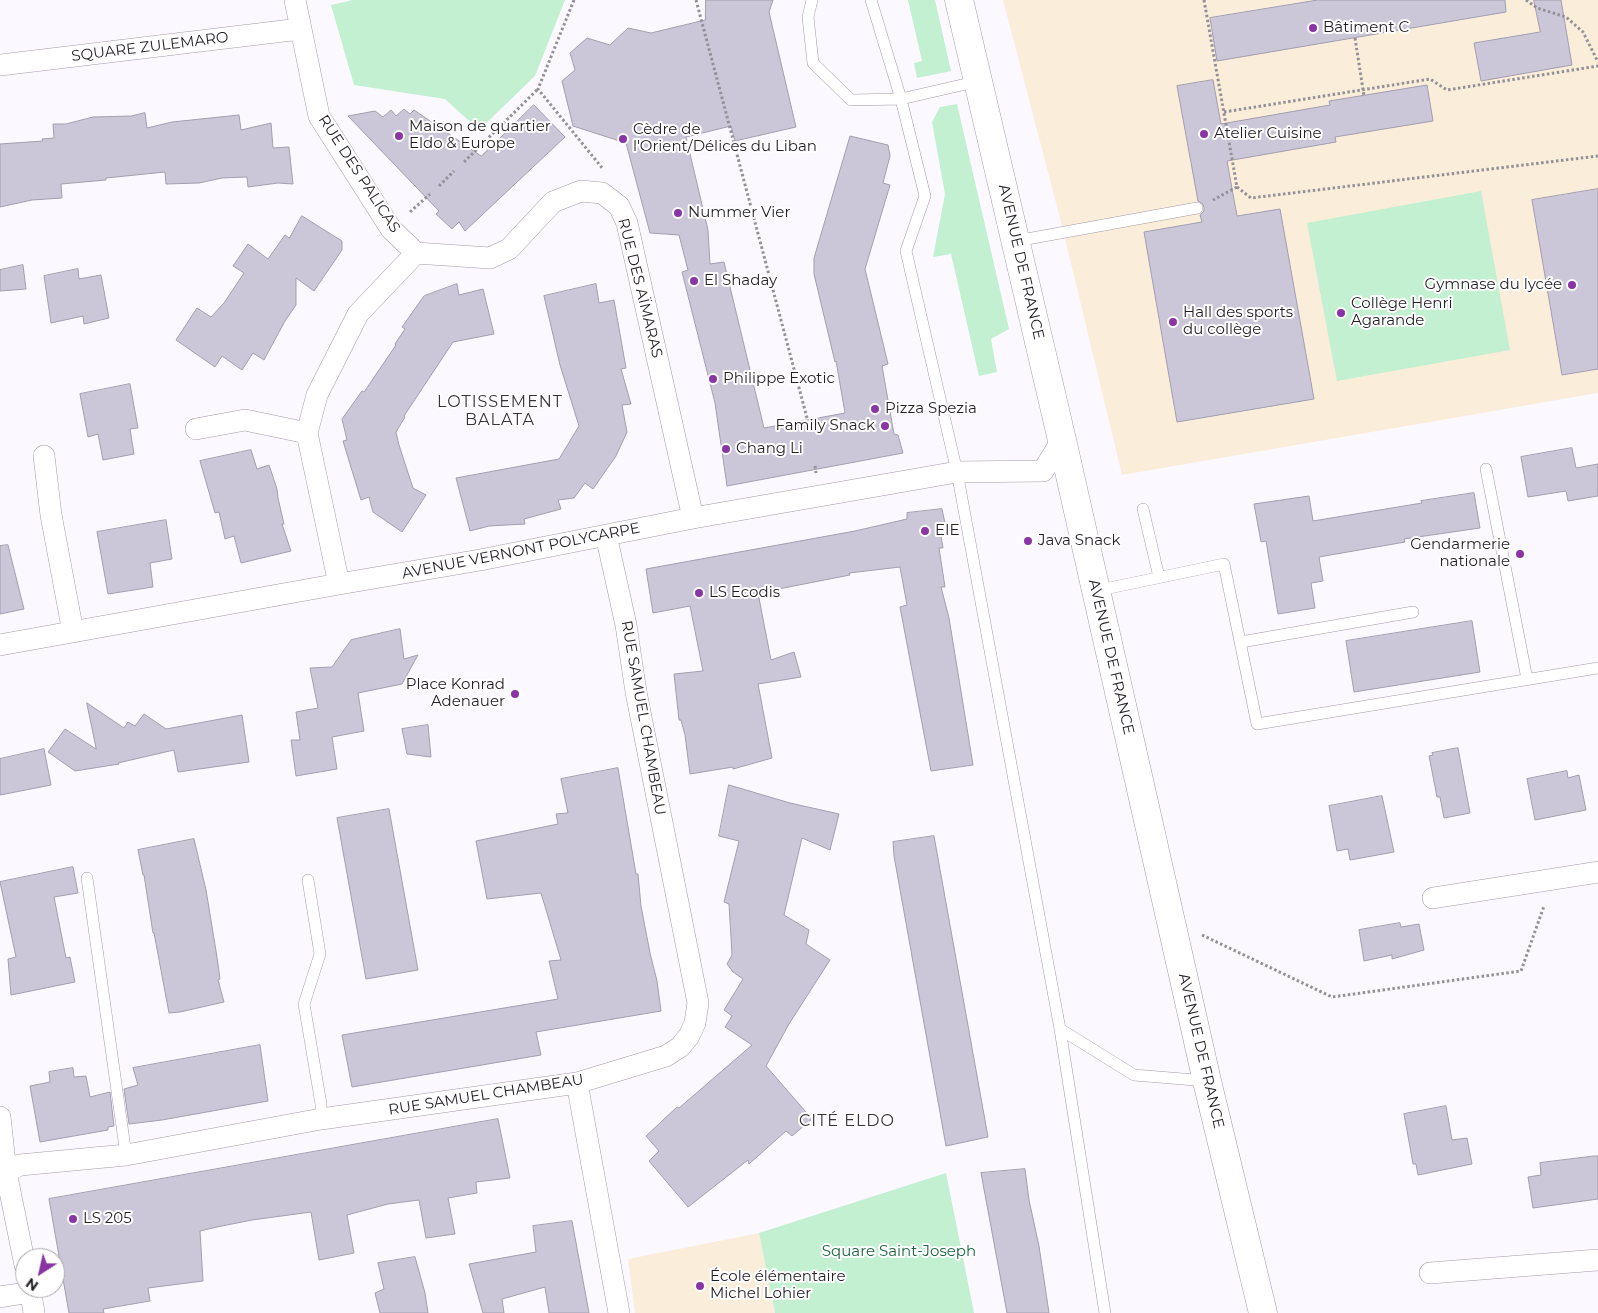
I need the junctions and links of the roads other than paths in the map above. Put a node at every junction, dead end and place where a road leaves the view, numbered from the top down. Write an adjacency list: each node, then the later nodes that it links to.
1 (296, 0): 5 (street, RUE DES PALICAS)
2 (812, 0): 8 (lane)
3 (870, 0): 8 (lane)
4 (959, 0): 7 (main road, AVENUE DE FRANCE)
5 (300, 29): 6 (street, SQUARE ZULEMARO); 11 (street, RUE DES PALICAS)
6 (0, 65)
7 (979, 80): 8 (lane); 10 (main road, AVENUE DE FRANCE)
8 (901, 99): 18 (lane)
9 (1197, 208): 10 (lane)
10 (1016, 241): 14 (main road, AVENUE DE FRANCE)
11 (416, 253): 13 (street); 21 (street, RUE DES AÏMARAS)
12 (196, 429): 13 (street)
13 (307, 433): 24 (street)
14 (1062, 440): 17 (street); 19 (main road, AVENUE DE FRANCE)
15 (44, 456): 27 (street)
16 (1486, 470): 31 (lane)
17 (1043, 471): 18 (street, AVENUE VERNONT POLYCARPE); 19 (street, AVENUE VERNONT POLYCARPE)
18 (957, 472): 21 (street, AVENUE VERNONT POLYCARPE); 36 (lane)
19 (1072, 487): 25 (main road, AVENUE DE FRANCE)
20 (1143, 509): 23 (lane)
21 (693, 518): 22 (street, AVENUE VERNONT POLYCARPE)
22 (606, 535): 24 (street, AVENUE VERNONT POLYCARPE); 38 (street, RUE SAMUEL CHAMBEAU)
23 (1159, 578): 25 (lane); 28 (lane)
24 (339, 584): 27 (street, AVENUE VERNONT POLYCARPE)
25 (1096, 591): 37 (main road, AVENUE DE FRANCE)
26 (1413, 612): 28 (lane)
27 (74, 632): 29 (street, AVENUE VERNONT POLYCARPE)
28 (1241, 642): 31 (lane)
29 (0, 645)
30 (1598, 668): 31 (lane)
31 (1528, 679)
32 (1598, 872): 35 (street)
33 (87, 878): 41 (lane)
34 (308, 880): 40 (lane)
35 (1433, 898)
36 (1060, 1028): 37 (lane); 51 (lane)
37 (1208, 1081): 52 (main road, AVENUE DE FRANCE)
38 (577, 1083): 40 (street, RUE SAMUEL CHAMBEAU); 50 (street)
39 (0, 1117): 42 (street)
40 (321, 1119): 41 (street, RUE SAMUEL CHAMBEAU)
41 (126, 1156): 42 (street, RUE SAMUEL CHAMBEAU)
42 (3, 1160): 43 (street)
43 (21, 1248)
44 (1598, 1260): 45 (street)
45 (1430, 1272)
46 (15, 1294): 47 (street)
47 (0, 1297)
48 (31, 1298): 49 (street)
49 (34, 1313)
50 (619, 1313)
51 (1105, 1313)
52 (1263, 1313)

